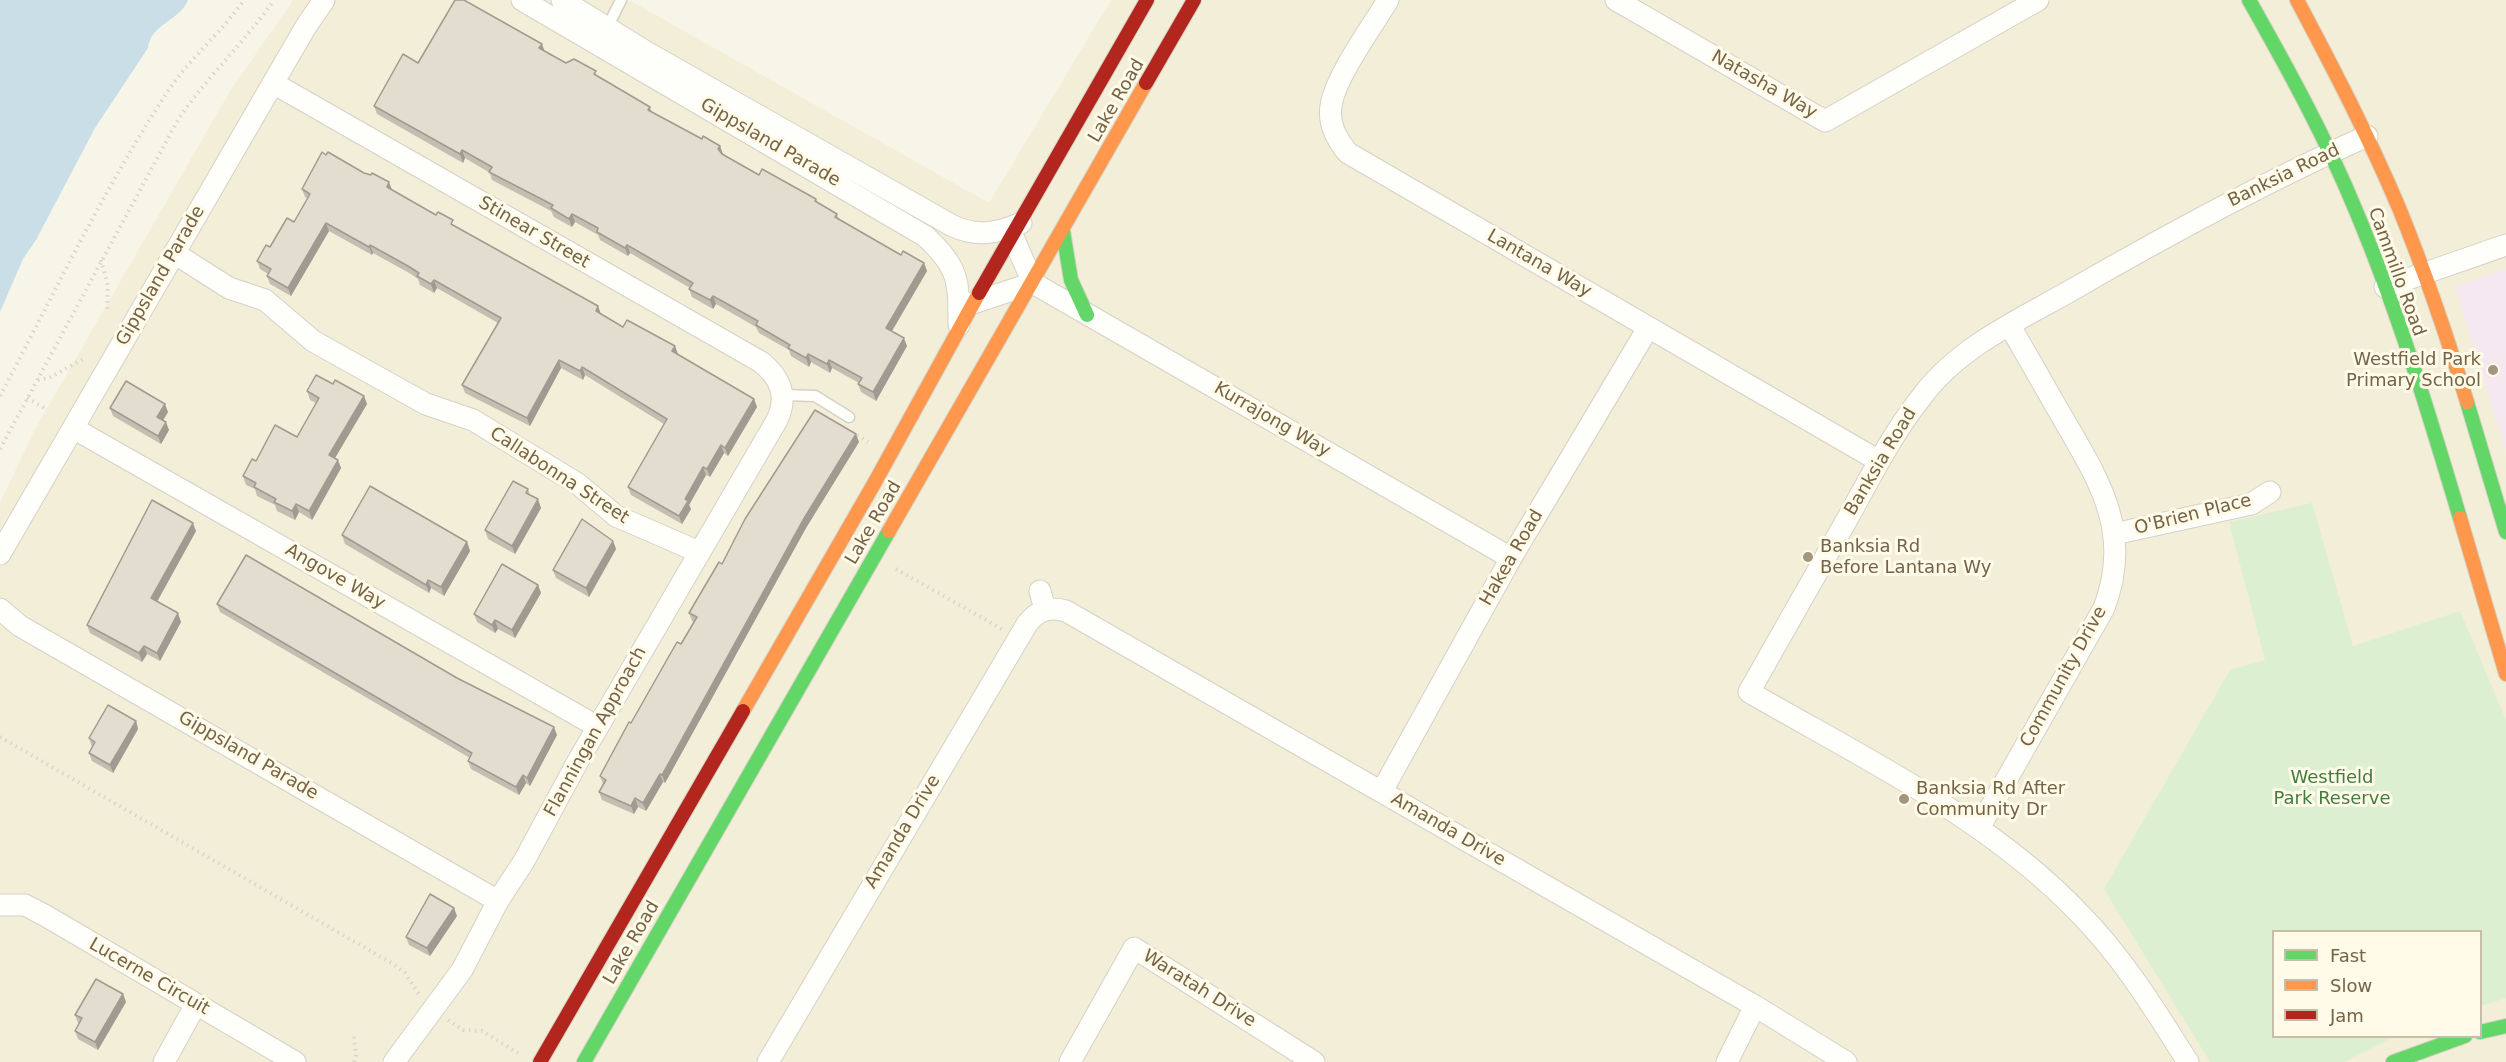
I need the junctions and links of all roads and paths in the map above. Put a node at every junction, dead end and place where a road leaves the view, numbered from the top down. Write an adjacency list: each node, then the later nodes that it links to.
1 (244, 0): 35 (path)
2 (274, 0): 22 (path)
3 (324, 0): 15 (street, Gippsland Parade)
4 (522, 0): 14 (street, Gippsland Parade)
5 (562, 0): 14 (street, Gippsland Parade)
6 (621, 0): 14 (lane)
7 (1148, 0): 18 (main road, Lake Road)
8 (1194, 0): 19 (main road, Lake Road)
9 (1388, 0): 31 (street, Lantana Way)
10 (1616, 0): 11 (street, Natasha Way)
11 (2038, 0)
12 (2249, 0): 17 (main road, Cammillo Road)
13 (2297, 0): 16 (main road, Cammillo Road)
14 (603, 35): 18 (street, Gippsland Parade); 30 (street, Gippsland Parade)
15 (273, 83): 21 (street, Gippsland Parade); 34 (street, Stinear Street)
16 (2367, 136): 17 (street, Banksia Road); 23 (main road, Cammillo Road)
17 (2329, 153): 25 (main road, Cammillo Road); 29 (street, Banksia Road)
18 (1017, 230): 24 (street); 26 (main road, Lake Road)
19 (1063, 231): 24 (main road, Lake Road); 28 (main road)
20 (2506, 245): 23 (street)
21 (174, 253): 39 (street, Gippsland Parade); 47 (street, Callabonna Street)
22 (101, 260): 27 (path); 33 (path)
23 (2422, 272): 25 (street); 45 (main road, Cammillo Road)
24 (1033, 283): 26 (street); 28 (street, Kurrajong Way); 74 (main road, Lake Road)
25 (2385, 287): 53 (main road, Cammillo Road)
26 (972, 303): 30 (main road, Lake Road)
27 (107, 312)
28 (1088, 315): 49 (street, Kurrajong Way)
29 (2010, 326): 43 (street, Banksia Road); 46 (street, Community Drive)
30 (959, 328): 73 (main road, Lake Road)
31 (1648, 328): 43 (street, Lantana Way); 49 (street, Hakea Road)
32 (85, 358): 33 (path)
33 (37, 380): 36 (path)
34 (783, 395): 38 (lane); 47 (street, Flanningan Approach)
35 (0, 396)
36 (27, 398): 37 (path); 42 (path)
37 (46, 409)
38 (849, 417)
39 (73, 428): 48 (street, Gippsland Parade); 54 (street, Angove Way)
40 (848, 430): 41 (path)
41 (875, 446)
42 (0, 449)
43 (1879, 461): 57 (street, Banksia Road)
44 (2270, 492): 46 (street, O'Brien Place)
45 (2506, 531)
46 (2114, 534): 57 (street, Community Drive)
47 (699, 552): 54 (street, Flanningan Approach)
48 (0, 554)
49 (1511, 558): 56 (street, Hakea Road)
50 (888, 564): 52 (path)
51 (0, 609): 58 (street, Gippsland Parade)
52 (1006, 631)
53 (2506, 674)
54 (598, 727): 58 (street, Flanningan Approach)
55 (0, 737): 60 (path)
56 (1382, 791): 62 (street, Amanda Drive); 75 (street, Amanda Drive)
57 (1979, 828): 80 (street, Banksia Road)
58 (498, 901): 72 (street, Flanningan Approach)
59 (0, 904): 61 (street, Lucerne Circuit)
60 (427, 1003)
61 (196, 1004): 69 (street); 70 (street, Lucerne Circuit)
62 (1755, 1006): 78 (street); 79 (street, Amanda Drive)
63 (442, 1014): 68 (path)
64 (2506, 1026): 65 (main road)
65 (2482, 1032)
66 (354, 1037): 71 (path)
67 (2459, 1038): 81 (main road)
68 (523, 1057)
69 (164, 1062)
70 (295, 1062)
71 (354, 1062)
72 (393, 1062)
73 (540, 1062)
74 (584, 1062)
75 (768, 1062)
76 (1070, 1062): 77 (street, Waratah Drive)
77 (1314, 1062)
78 (1727, 1062)
79 (1846, 1062)
80 (2188, 1062)
81 (2393, 1062)

